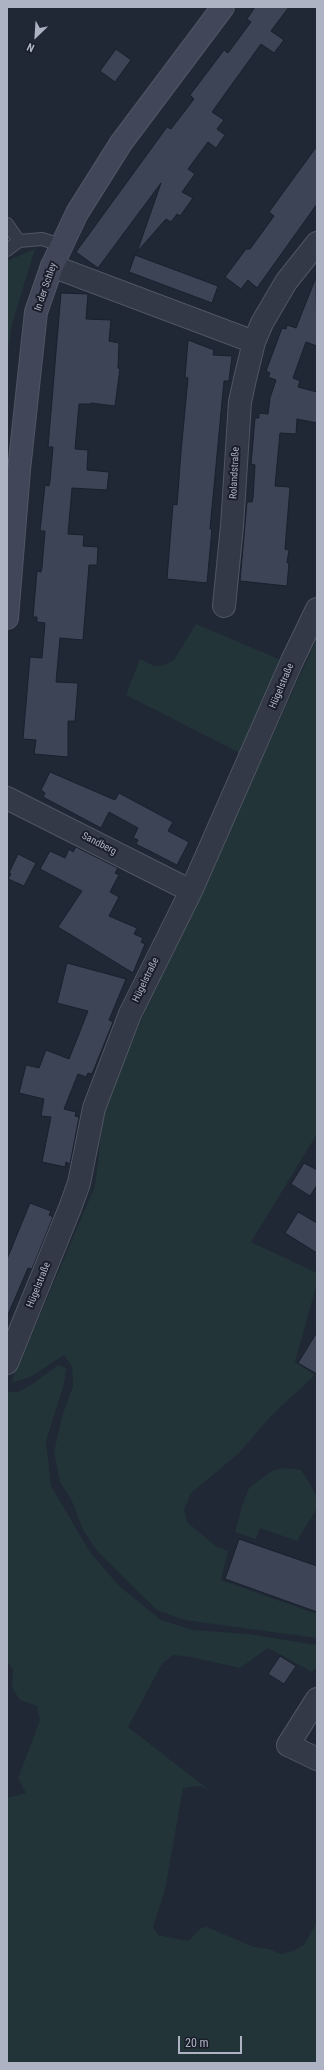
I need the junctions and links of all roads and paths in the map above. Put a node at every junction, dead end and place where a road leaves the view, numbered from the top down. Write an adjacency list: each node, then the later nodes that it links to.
1 (223, 7): 5 (street, In der Schley)
2 (7, 224): 3 (lane)
3 (19, 241): 5 (lane); 6 (lane)
4 (317, 243): 8 (street, Rolandstraße)
5 (61, 245): 7 (street, In der Schley)
6 (7, 250)
7 (52, 266): 8 (street); 9 (street, In der Schley)
8 (254, 342): 10 (street, Rolandstraße)
9 (13, 470): 12 (street, In der Schley)
10 (224, 606)
11 (317, 609): 14 (street, Hügelstraße)
12 (7, 618)
13 (7, 798): 14 (street, Sandberg)
14 (191, 891): 15 (street, Hügelstraße)
15 (7, 1363)
16 (317, 1698): 17 (street)
17 (317, 1759)

